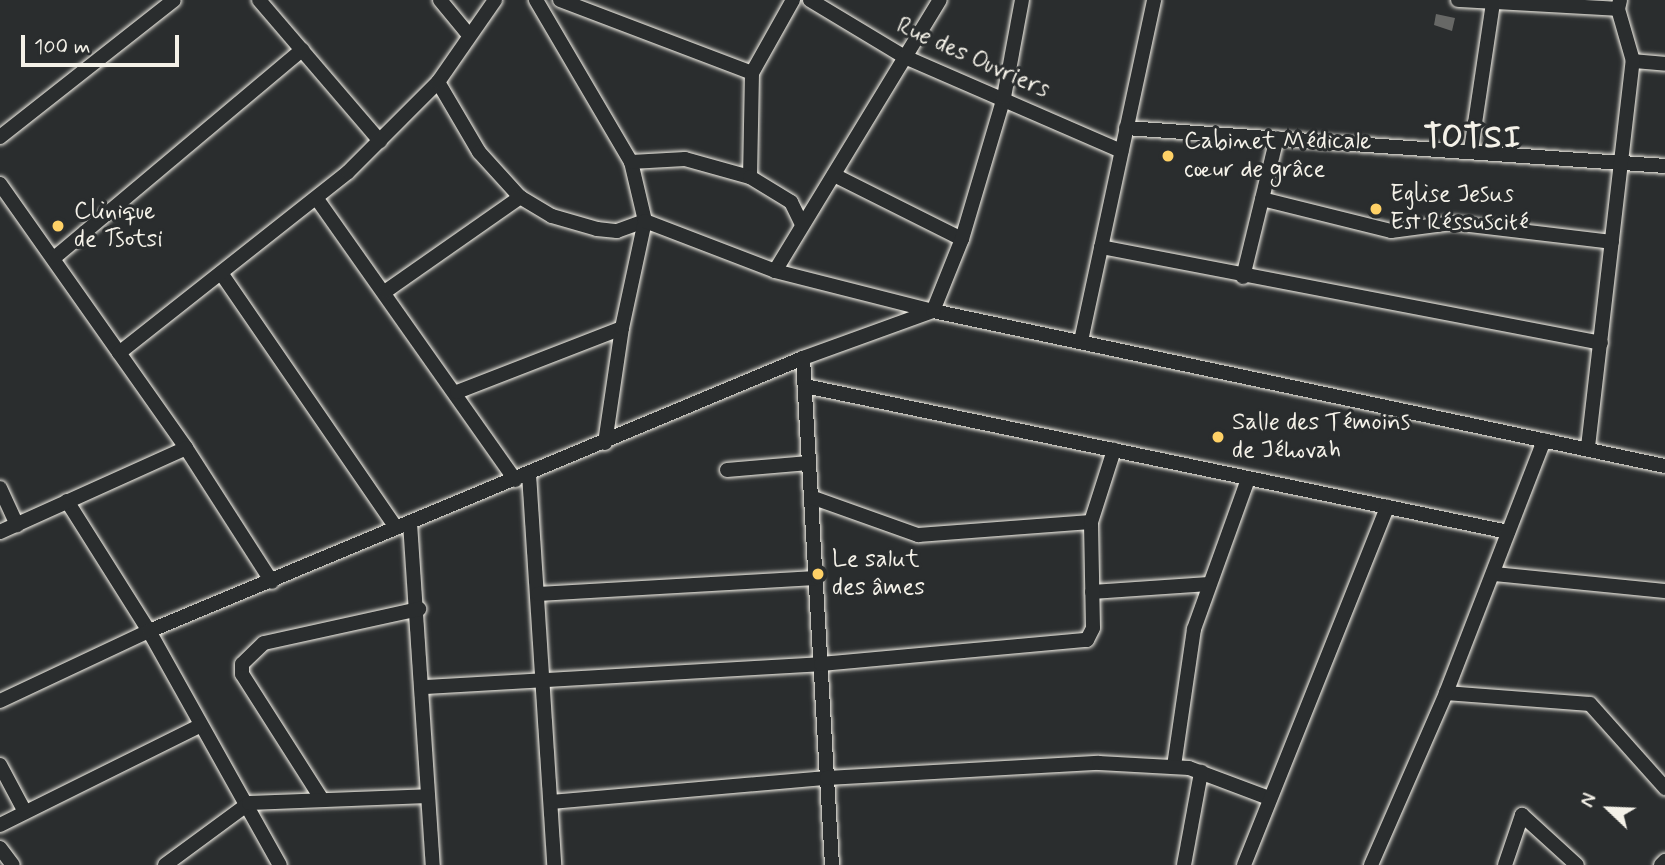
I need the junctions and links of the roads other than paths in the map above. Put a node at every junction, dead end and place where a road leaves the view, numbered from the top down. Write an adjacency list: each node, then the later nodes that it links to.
1 (174, 0): 24 (street)
2 (259, 0): 16 (street)
3 (440, 0): 15 (street)
4 (495, 0): 15 (street)
5 (536, 0): 30 (street)
6 (560, 0): 20 (street)
7 (793, 0): 20 (street)
8 (810, 0): 17 (street, Rue des Ouvriers)
9 (940, 0): 17 (street)
10 (1022, 0): 22 (street)
11 (1154, 0): 23 (street)
12 (1458, 0): 13 (street)
13 (1493, 2): 14 (street); 27 (street)
14 (1619, 5): 18 (street)
15 (469, 35): 21 (street)
16 (302, 50): 26 (street); 43 (street)
17 (905, 57): 22 (street, Rue des Ouvriers); 32 (street)
18 (1633, 61): 19 (street); 29 (street)
19 (1665, 64)
20 (752, 73): 33 (street)
21 (438, 82): 26 (street); 35 (street)
22 (1004, 97): 28 (street, Rue des Ouvriers); 40 (street)
23 (1126, 128): 25 (street); 28 (street)
24 (0, 137)
25 (1277, 138): 27 (street); 37 (street)
26 (380, 141): 36 (street)
27 (1471, 150): 29 (street)
28 (1121, 151): 42 (street)
29 (1622, 161): 31 (street); 41 (street)
30 (631, 162): 33 (street); 38 (street)
31 (1665, 166)
32 (834, 175): 39 (street); 40 (street)
33 (750, 177): 39 (street)
34 (0, 184): 43 (street)
35 (520, 197): 38 (street); 47 (street)
36 (317, 199): 45 (street); 47 (street)
37 (1262, 199): 41 (street); 46 (street)
38 (645, 221): 44 (street); 49 (street)
39 (802, 225): 44 (street)
40 (962, 239): 48 (street)
41 (1612, 242): 51 (street)
42 (1101, 247): 46 (street); 50 (street)
43 (54, 258): 52 (street)
44 (775, 271): 48 (street)
45 (221, 273): 52 (street); 74 (street)
46 (1243, 277): 51 (street)
47 (386, 291): 55 (street)
48 (933, 311): 50 (street); 53 (street)
49 (622, 328): 55 (street); 57 (street)
50 (1081, 341): 56 (street)
51 (1601, 343): 58 (street)
52 (119, 353): 59 (street)
53 (803, 358): 54 (street); 57 (street)
54 (804, 386): 60 (street); 61 (street)
55 (457, 392): 66 (street)
56 (1544, 440): 58 (street); 76 (street)
57 (605, 443): 64 (street)
58 (1588, 447): 62 (street)
59 (186, 448): 69 (street); 79 (street)
60 (1114, 450): 65 (street); 71 (street)
61 (809, 463): 63 (street); 68 (street)
62 (1665, 466)
63 (727, 471)
64 (529, 474): 66 (street); 83 (street)
65 (1248, 479): 70 (street); 80 (street)
66 (515, 480): 72 (street)
67 (0, 488): 73 (street)
68 (811, 497): 71 (street); 78 (street)
69 (67, 501): 73 (street); 85 (street)
70 (1387, 507): 76 (street); 99 (street)
71 (1091, 522): 81 (street)
72 (410, 523): 74 (street); 84 (street)
73 (17, 525): 75 (street)
74 (396, 528): 79 (street)
75 (0, 532)
76 (1508, 532): 77 (street)
77 (1494, 574): 82 (street); 89 (street)
78 (816, 578): 83 (street); 86 (street)
79 (272, 582): 85 (street)
80 (1209, 584): 81 (street); 93 (street)
81 (1092, 592): 86 (street)
82 (1665, 592)
83 (538, 594): 87 (street)
84 (419, 609): 88 (street); 98 (street)
85 (149, 631): 90 (street); 91 (street)
86 (821, 664): 87 (street); 95 (street)
87 (543, 681): 88 (street); 101 (street)
88 (424, 687): 97 (street)
89 (1447, 693): 96 (street); 114 (street)
90 (0, 701)
91 (199, 726): 100 (street); 102 (street)
92 (0, 765): 102 (street)
93 (1174, 766): 94 (street); 95 (street)
94 (1201, 772): 99 (street); 112 (street)
95 (827, 778): 101 (street); 111 (street)
96 (1665, 789)
97 (428, 796): 98 (street); 109 (street)
98 (321, 798): 100 (street)
99 (1269, 798): 113 (street)
100 (248, 803): 107 (street); 108 (street)
101 (551, 803): 110 (street)
102 (25, 812): 103 (street)
103 (0, 825)
104 (0, 848): 106 (street)
105 (1665, 861): 117 (street)
106 (13, 865)
107 (165, 865)
108 (280, 865)
109 (433, 865)
110 (554, 865)
111 (832, 865)
112 (1184, 865)
113 (1244, 865)
114 (1371, 865)
115 (1505, 865): 116 (street)
116 (1577, 865)
117 (1661, 865)

